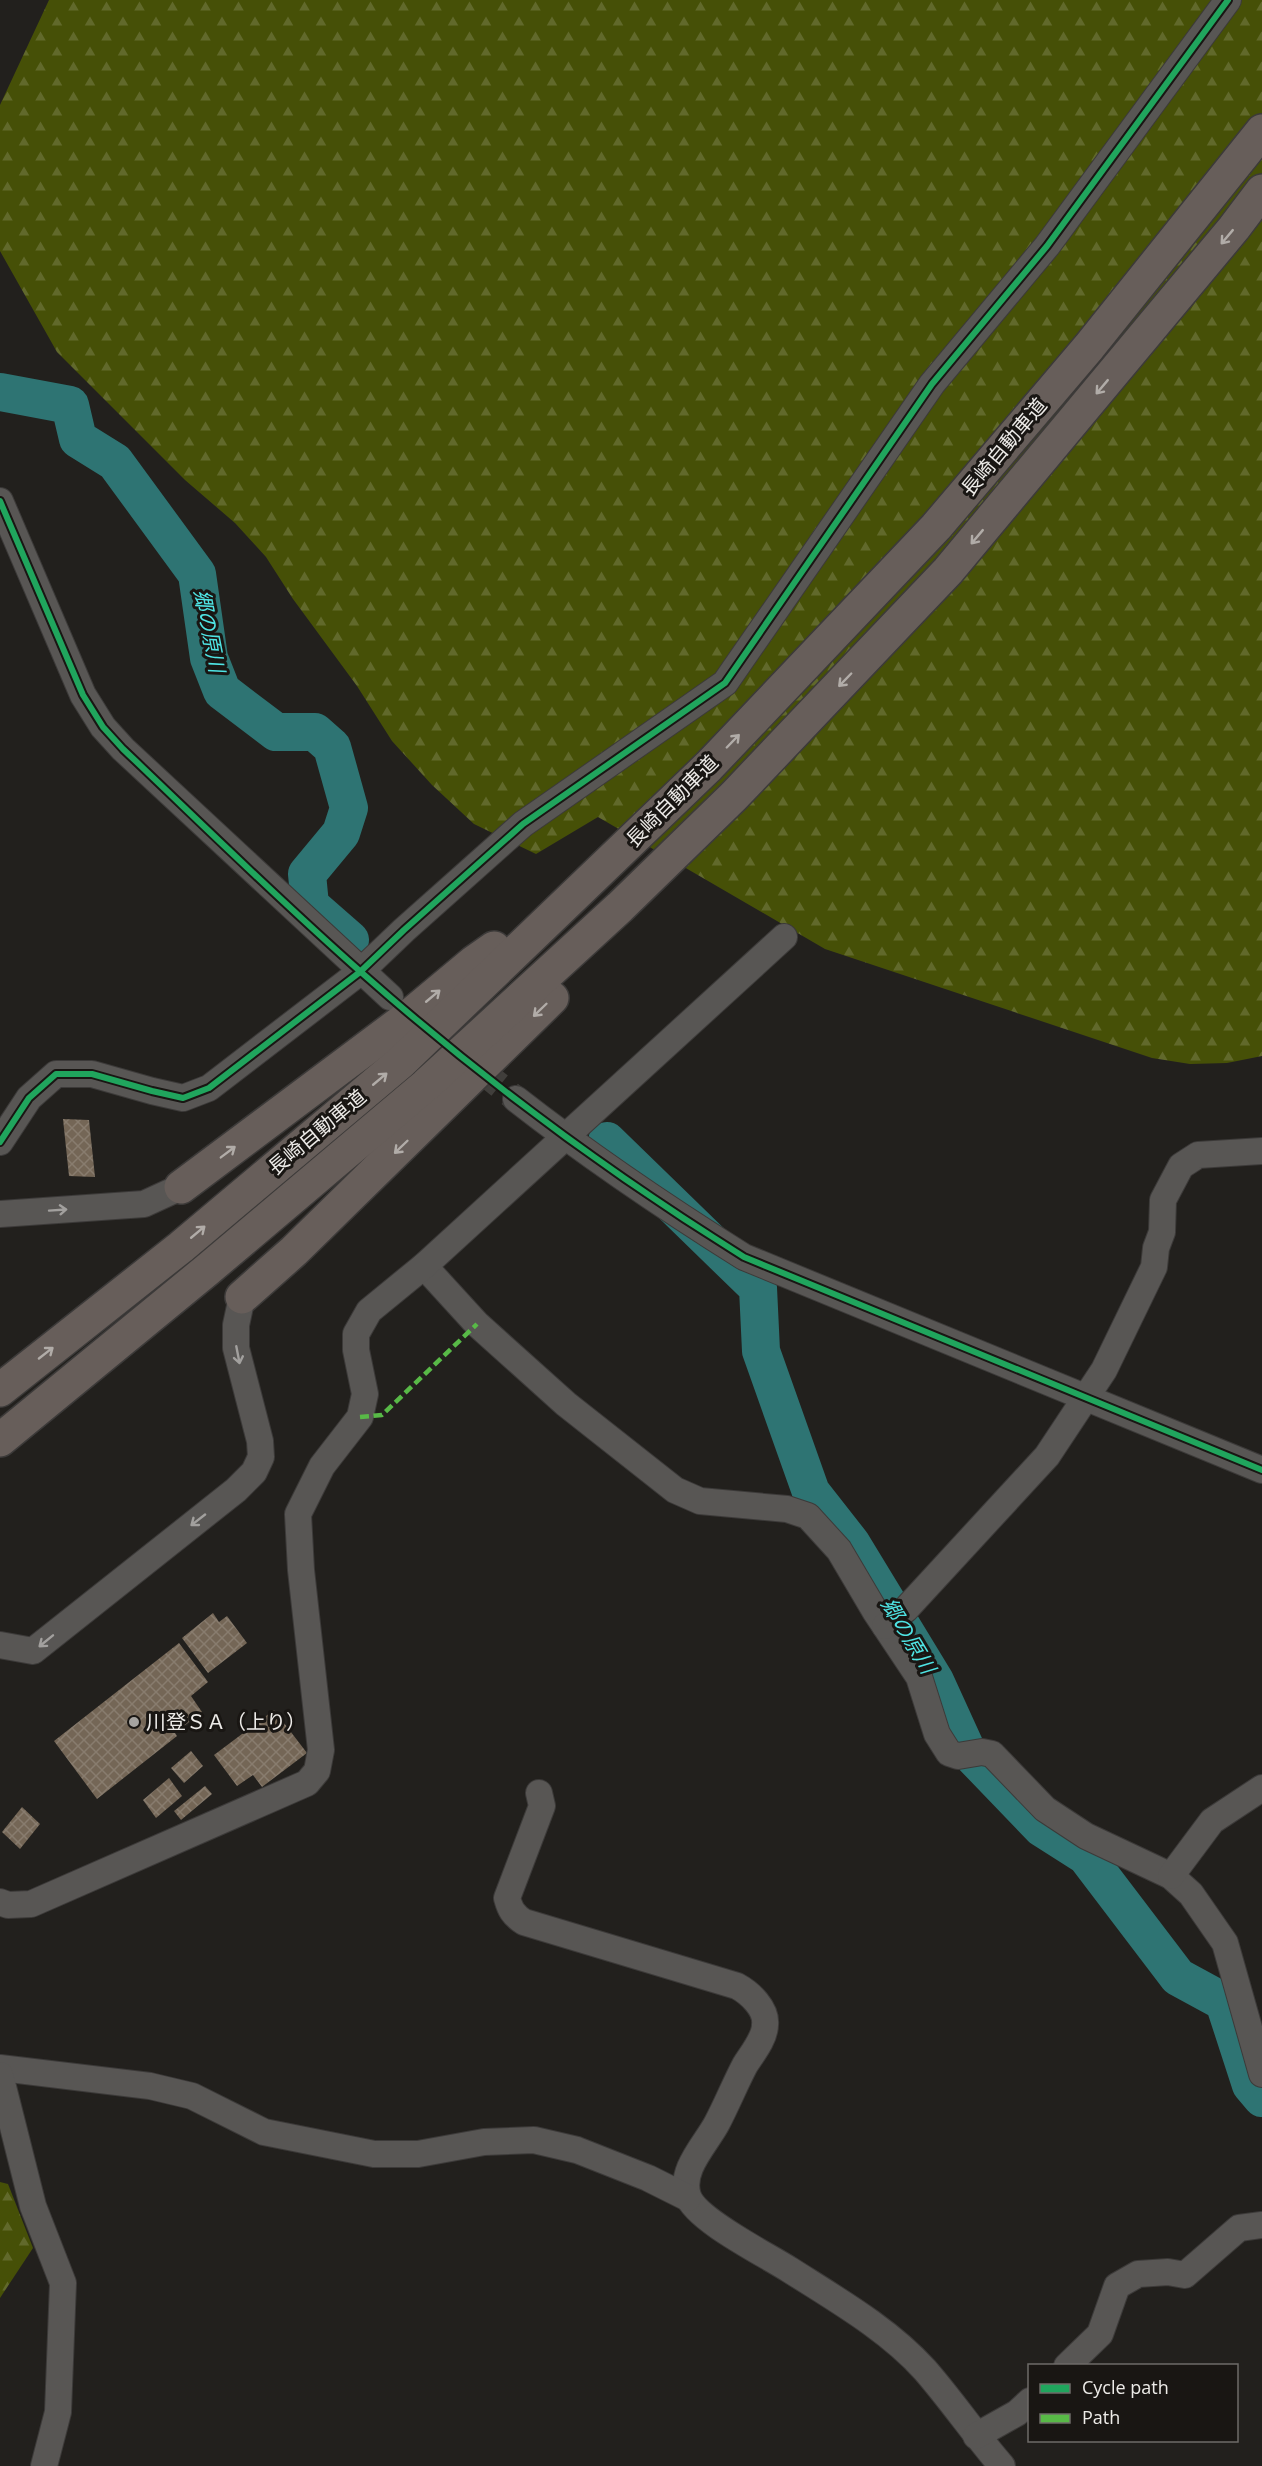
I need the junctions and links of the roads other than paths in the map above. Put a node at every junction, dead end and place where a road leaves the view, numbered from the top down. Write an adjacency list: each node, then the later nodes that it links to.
1 (1228, 0): 8 (street)
2 (1262, 131): 6 (highway, 長崎自動車道, one-way to 2)
3 (1262, 191): 5 (highway, 長崎自動車道, one-way to 5)
4 (0, 501): 8 (street)
5 (734, 796): 17 (highway, one-way to 17); 20 (highway, 長崎自動車道)
6 (592, 880): 14 (highway, one-way to 6); 18 (highway, 長崎自動車道, one-way to 6)
7 (784, 937): 11 (street)
8 (360, 972): 9 (street); 12 (street)
9 (390, 997)
10 (516, 1099): 11 (street)
11 (566, 1137): 16 (street); 19 (street)
12 (0, 1142)
13 (1262, 1151): 19 (street)
14 (181, 1187): 15 (street, one-way to 14)
15 (0, 1214)
16 (424, 1266): 22 (street); 27 (street)
17 (242, 1297): 23 (street, one-way to 23)
18 (0, 1390)
19 (1084, 1397): 21 (street); 22 (street)
20 (0, 1440)
21 (1262, 1470)
22 (885, 1626): 26 (street)
23 (0, 1645)
24 (1262, 1788): 26 (street)
25 (539, 1794): 31 (street)
26 (1171, 1876): 29 (street)
27 (0, 1902)
28 (0, 2068): 31 (street)
29 (1262, 2074)
30 (0, 2075): 36 (street)
31 (688, 2198): 35 (street)
32 (1262, 2225): 33 (street)
33 (1069, 2364)
34 (1028, 2402): 35 (street)
35 (976, 2436): 37 (street)
36 (44, 2466)
37 (1002, 2466)

